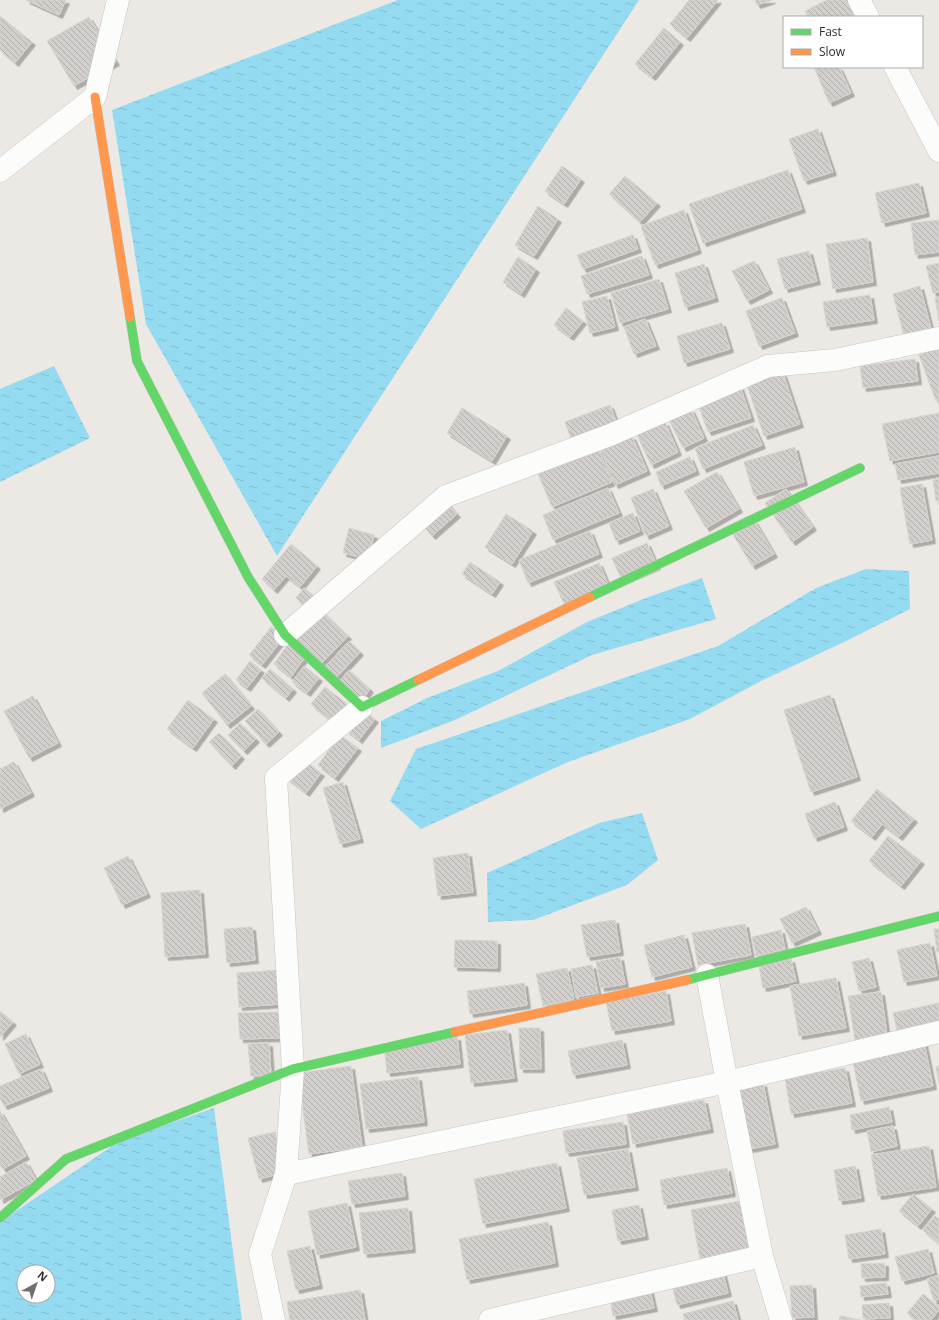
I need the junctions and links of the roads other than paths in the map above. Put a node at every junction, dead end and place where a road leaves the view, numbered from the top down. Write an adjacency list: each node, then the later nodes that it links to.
1 (118, 0): 5 (street)
2 (860, 0): 3 (street)
3 (868, 16)
4 (896, 68): 6 (street)
5 (95, 96): 7 (street); 10 (street)
6 (939, 151)
7 (0, 171)
8 (939, 338): 10 (street)
9 (860, 468): 11 (street)
10 (285, 635): 11 (street)
11 (362, 707): 15 (street)
12 (939, 918): 13 (street)
13 (707, 975): 15 (street); 16 (street)
14 (939, 1032): 16 (street)
15 (293, 1069): 17 (street); 18 (street)
16 (727, 1082): 17 (street); 19 (street)
17 (286, 1174): 20 (street)
18 (0, 1218)
19 (762, 1256): 21 (street); 22 (street)
20 (274, 1320)
21 (490, 1320)
22 (781, 1320)

